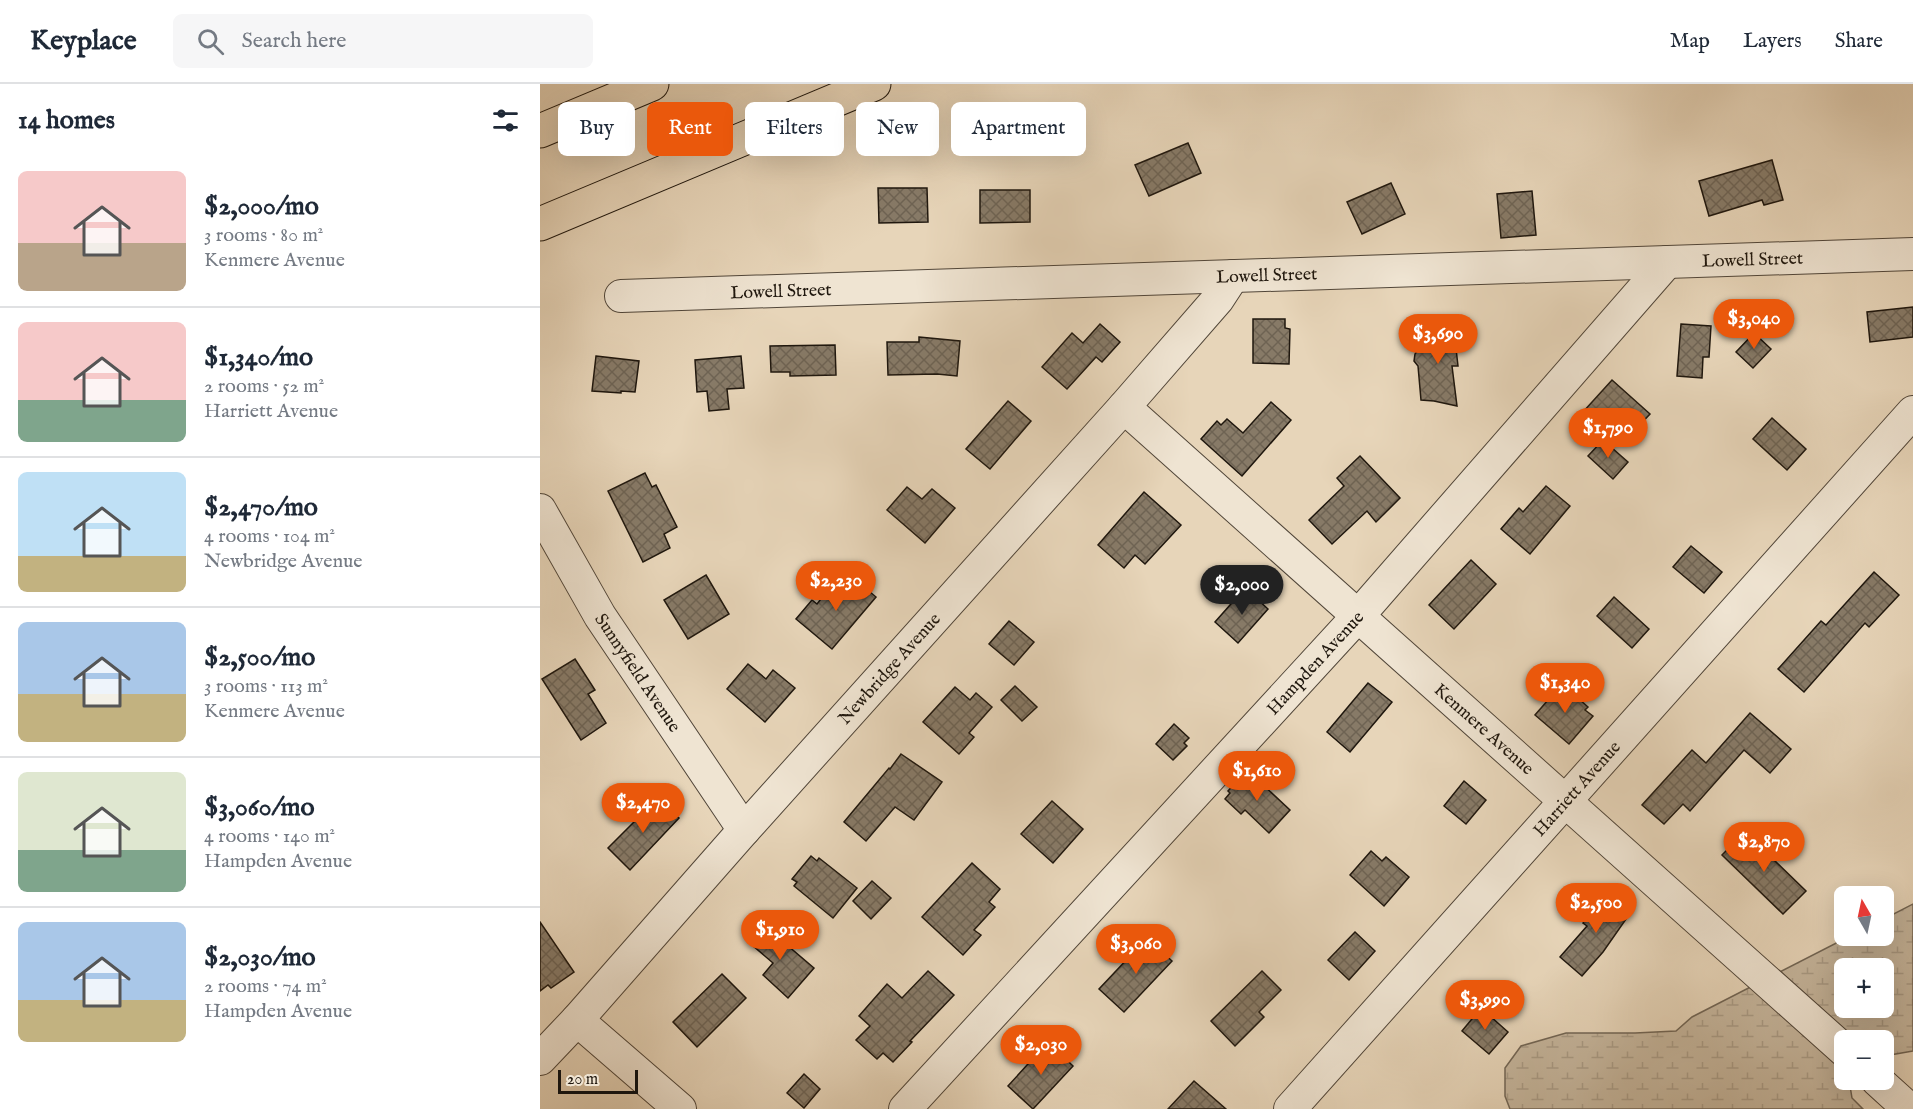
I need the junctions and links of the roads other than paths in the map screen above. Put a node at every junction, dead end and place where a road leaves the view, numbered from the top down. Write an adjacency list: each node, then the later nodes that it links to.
1 (652, 84): 3 (highway)
2 (874, 84): 4 (highway)
3 (540, 132)
4 (733, 143)
5 (702, 156): 7 (highway)
6 (705, 156): 8 (highway)
7 (540, 224)
8 (540, 238)
9 (1913, 254): 10 (street, Lowell Street)
10 (1667, 262): 11 (street, Lowell Street); 16 (street, Hampden Avenue)
11 (1233, 276): 12 (street, Lowell Street); 13 (street, Newbridge Avenue)
12 (621, 296)
13 (1124, 407): 16 (street, Kenmere Avenue); 18 (street, Newbridge Avenue)
14 (1913, 412): 17 (street, Harriett Avenue)
15 (540, 510): 18 (street, Sunnyfield Avenue)
16 (1358, 616): 17 (street, Kenmere Avenue); 24 (street, Hampden Avenue)
17 (1566, 801): 20 (street, Kenmere Avenue); 25 (street, Harriett Avenue)
18 (744, 830): 19 (street, Newbridge Avenue)
19 (577, 1020): 21 (street, Newbridge Avenue); 23 (street)
20 (1834, 1042)
21 (540, 1059)
22 (1888, 1090): 26 (street)
23 (680, 1109)
24 (905, 1109)
25 (1290, 1109)
26 (1909, 1109)

